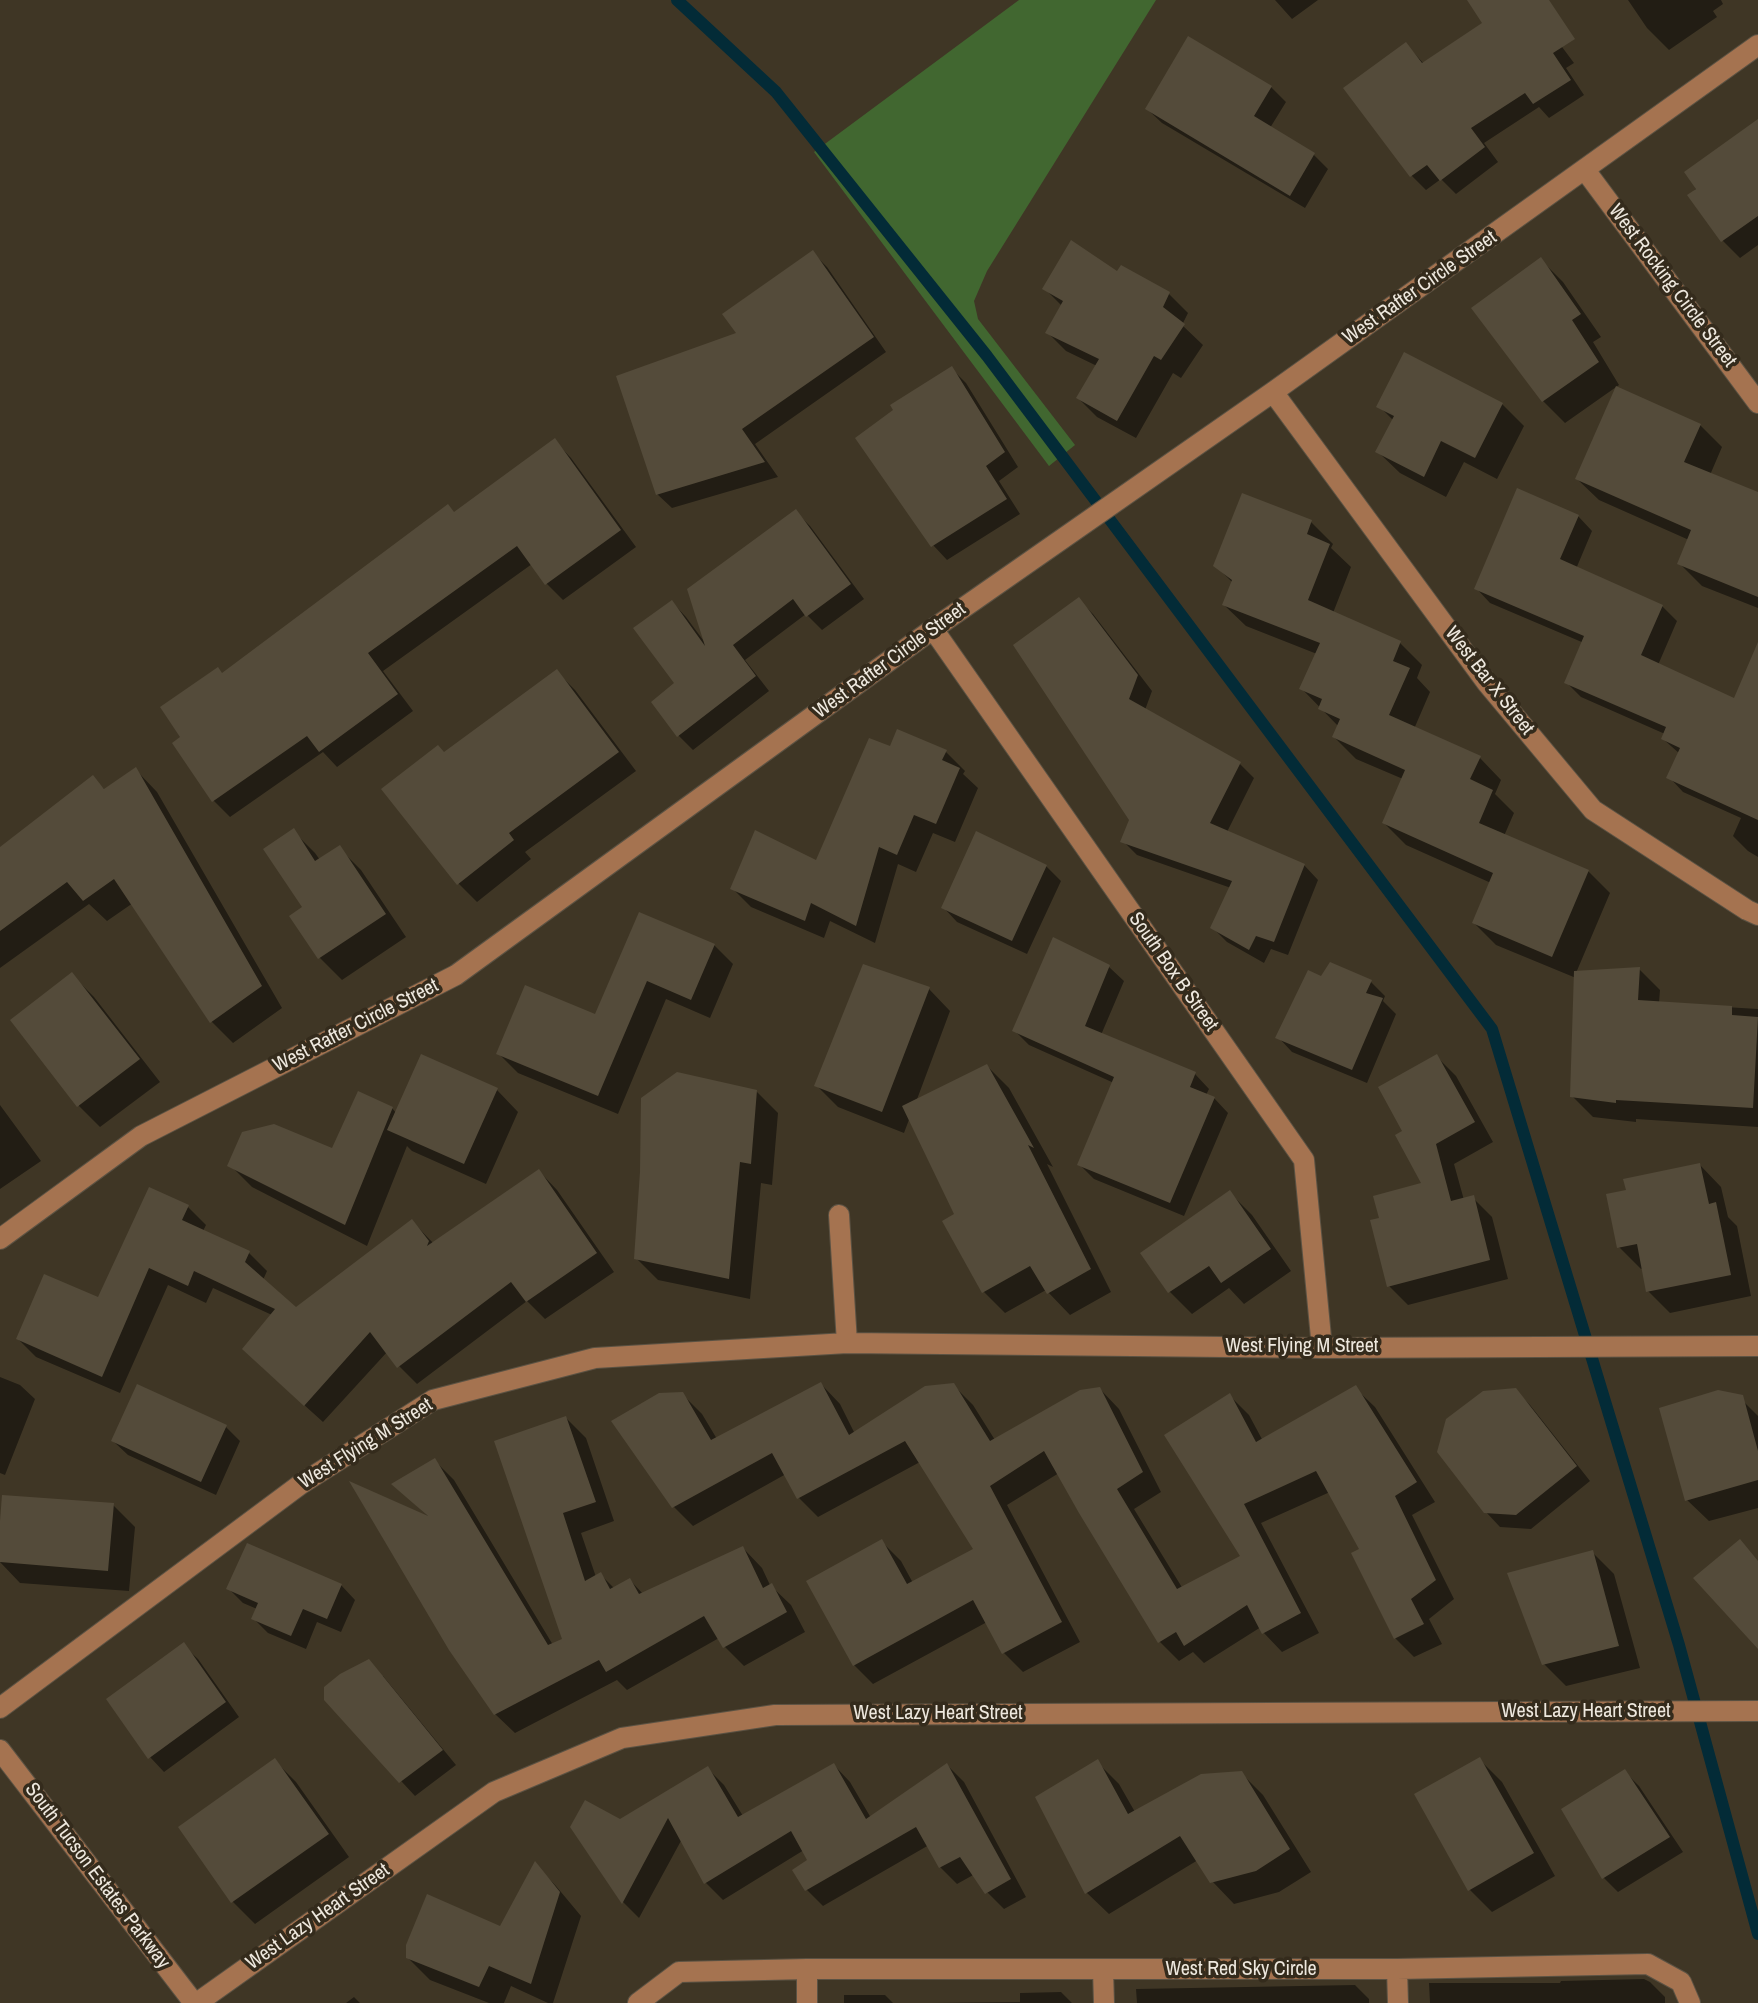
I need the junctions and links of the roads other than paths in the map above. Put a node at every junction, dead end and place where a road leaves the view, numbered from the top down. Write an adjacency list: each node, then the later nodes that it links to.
1 (1758, 45): 2 (street, West Rafter Circle Street)
2 (1585, 170): 3 (street, West Rafter Circle Street); 4 (street, West Rocking Circle Street)
3 (1273, 392): 5 (street, West Rafter Circle Street); 6 (street, West Bar X Street)
4 (1758, 403)
5 (933, 629): 8 (street, West Rafter Circle Street); 11 (street, South Box B Street)
6 (1758, 915)
7 (839, 1215): 9 (street)
8 (0, 1239)
9 (847, 1343): 11 (street, West Flying M Street); 12 (street, West Flying M Street)
10 (1758, 1346): 11 (street, West Flying M Street)
11 (1322, 1348)
12 (0, 1708)
13 (1758, 1711): 18 (street, West Lazy Heart Street)
14 (0, 1750): 18 (street, South Tucson Estates Parkway)
15 (807, 1969): 17 (street, West Red Sky Circle); 19 (street, West Red Sky Circle); 20 (street)
16 (1397, 1969): 17 (street, West Red Sky Circle); 22 (street); 23 (street, West Red Sky Circle)
17 (1103, 1970): 21 (street)
18 (195, 2003)
19 (638, 2003)
20 (807, 2003)
21 (1104, 2003)
22 (1398, 2003)
23 (1690, 2003)

